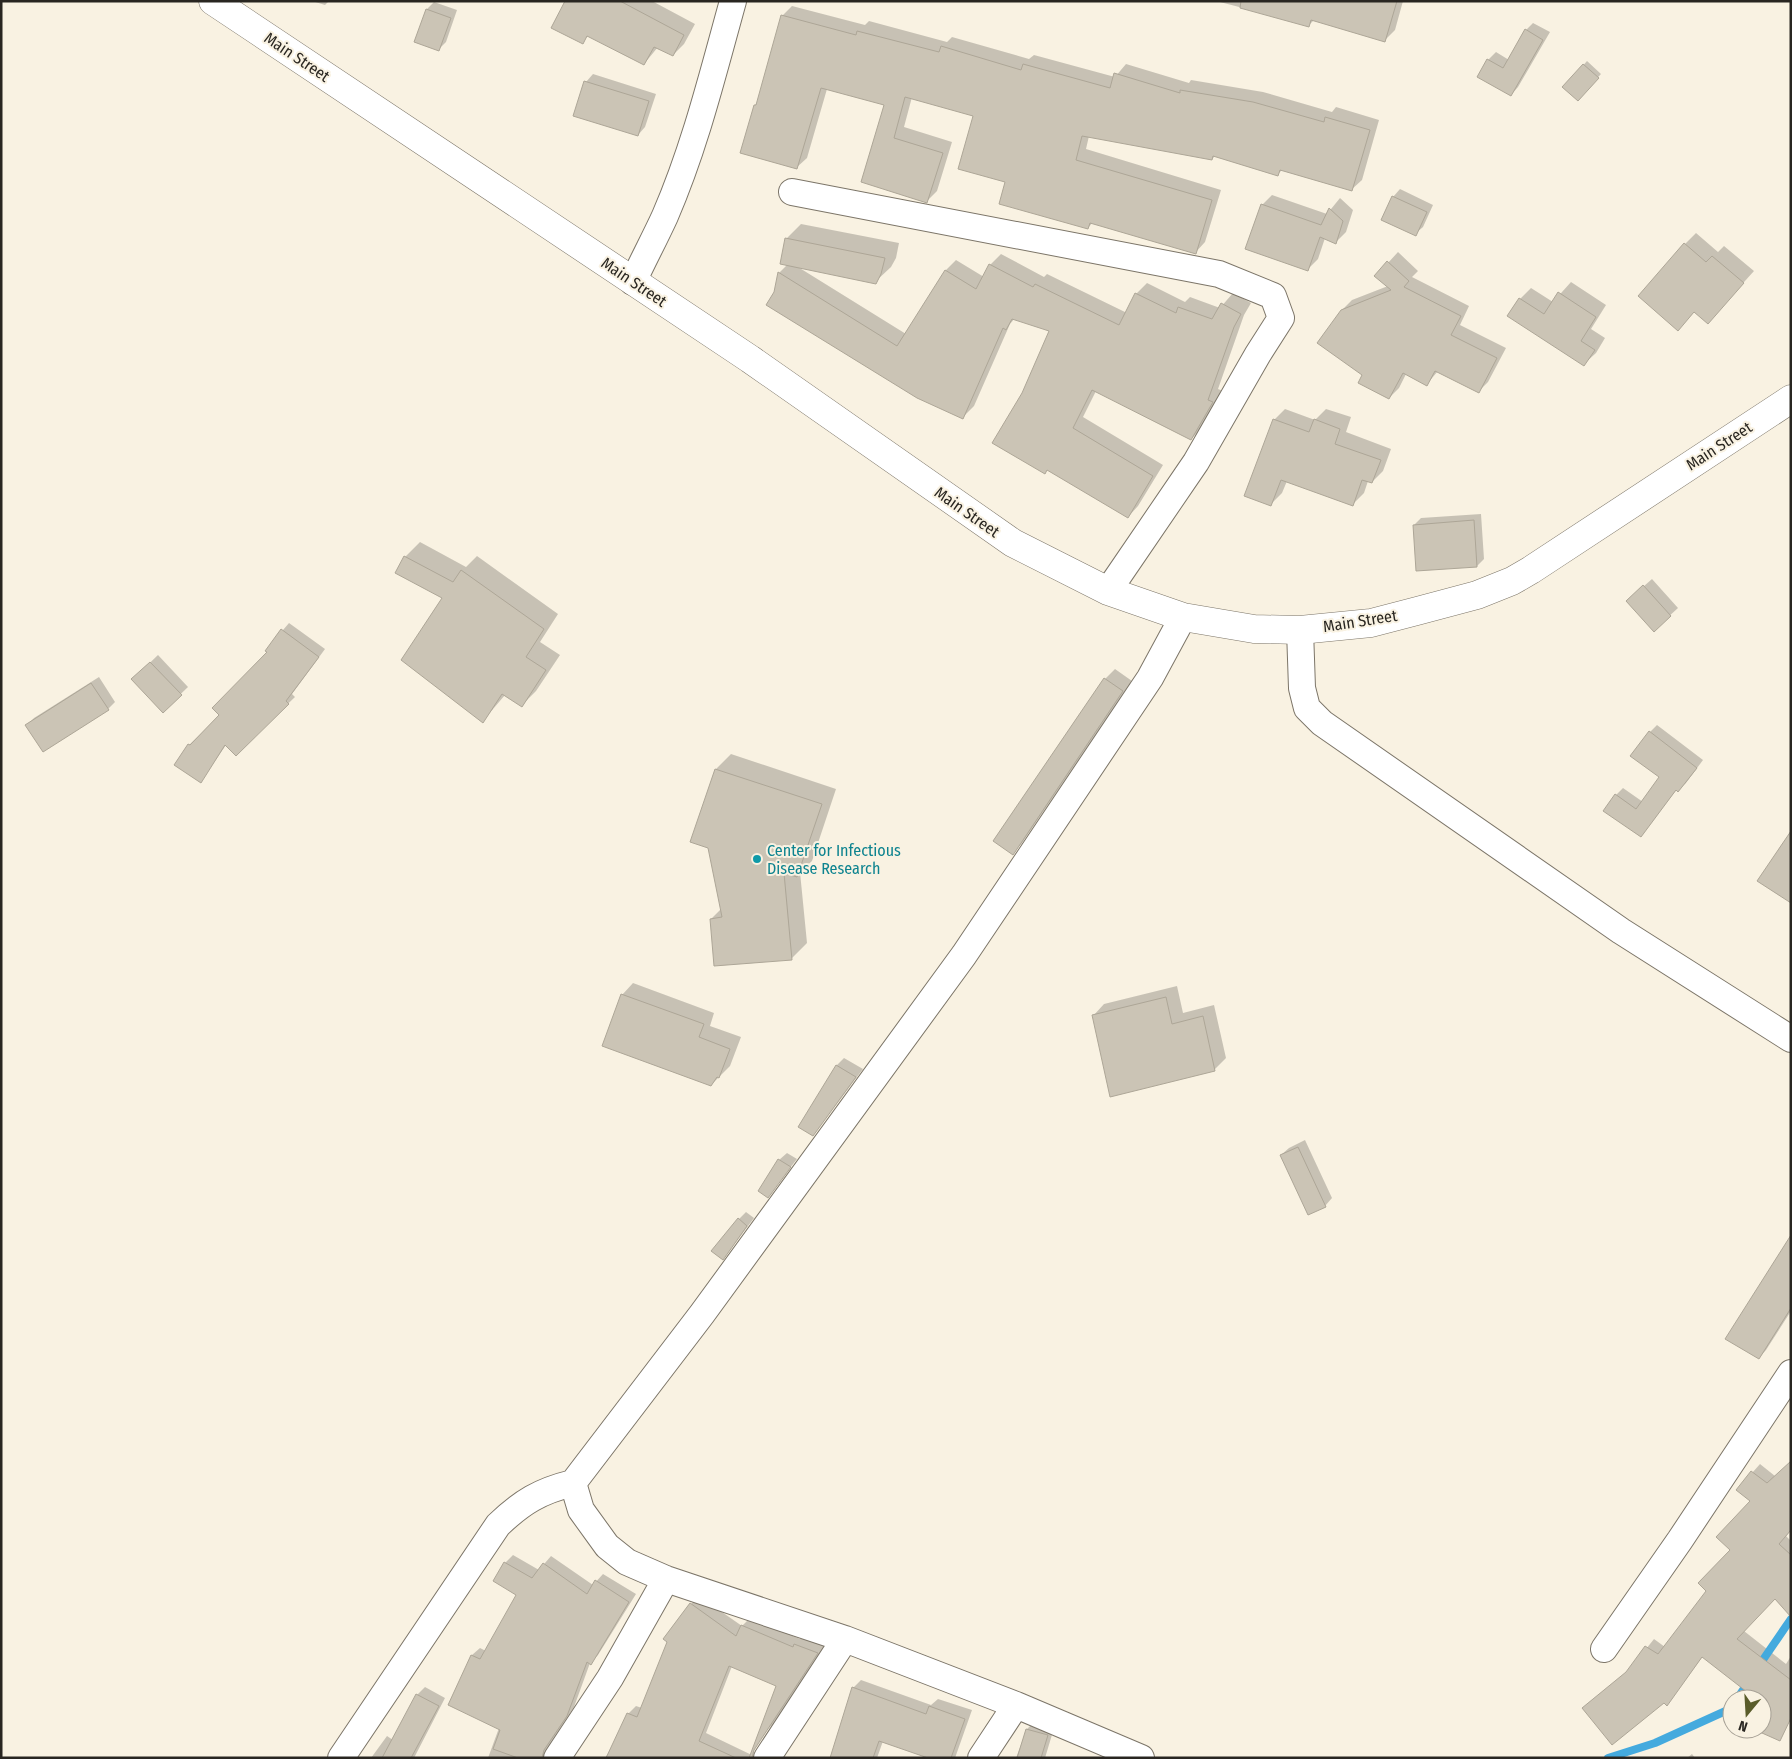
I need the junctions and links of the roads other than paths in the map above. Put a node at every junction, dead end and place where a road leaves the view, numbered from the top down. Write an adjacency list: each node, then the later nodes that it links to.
1 (213, 1): 4 (main road, Main Street)
2 (733, 1): 4 (street)
3 (792, 192): 6 (street)
4 (633, 282): 6 (main road, Main Street)
5 (1791, 399): 8 (main road, Main Street)
6 (1108, 591): 7 (main road, Main Street)
7 (1182, 617): 8 (main road, Main Street); 11 (street)
8 (1300, 630): 9 (street)
9 (1791, 1039)
10 (1791, 1374): 14 (street)
11 (573, 1483): 12 (street); 16 (street)
12 (666, 1579): 13 (street); 17 (street)
13 (845, 1639): 15 (street); 18 (street)
14 (1604, 1649)
15 (1016, 1705): 19 (street); 20 (street)
16 (341, 1758)
17 (557, 1758)
18 (767, 1758)
19 (981, 1758)
20 (1141, 1758)

